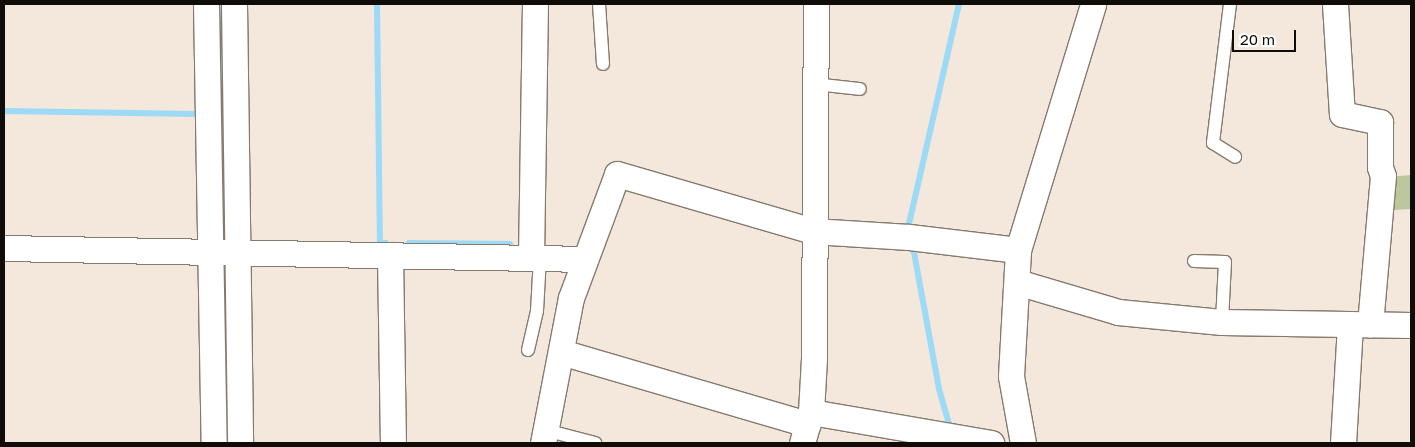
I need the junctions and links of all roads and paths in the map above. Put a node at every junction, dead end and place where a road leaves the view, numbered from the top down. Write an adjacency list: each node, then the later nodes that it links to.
1 (206, 4): 16 (street)
2 (234, 4): 17 (street)
3 (535, 4): 19 (street)
4 (599, 4): 9 (lane)
5 (816, 4): 10 (street)
6 (1093, 4): 15 (street)
7 (1230, 4): 12 (lane)
8 (1335, 4): 24 (street)
9 (603, 64)
10 (815, 84): 11 (lane); 13 (street)
11 (860, 89)
12 (1235, 157)
13 (813, 231): 15 (street); 20 (street); 28 (street)
14 (4, 248): 16 (street)
15 (1018, 250): 22 (street)
16 (212, 251): 17 (street); 30 (street)
17 (237, 252): 18 (street); 31 (street)
18 (390, 255): 19 (street); 32 (street)
19 (536, 258): 20 (street); 26 (lane)
20 (585, 260): 27 (street)
21 (1194, 261): 23 (lane)
22 (1017, 282): 23 (street); 35 (street)
23 (1222, 322): 24 (street)
24 (1360, 324): 25 (street); 36 (street)
25 (1411, 325)
26 (528, 350)
27 (561, 352): 28 (street); 29 (street)
28 (807, 427): 34 (street)
29 (544, 437): 33 (lane)
30 (214, 443)
31 (240, 443)
32 (393, 443)
33 (596, 443)
34 (991, 443)
35 (1023, 443)
36 (1343, 443)

